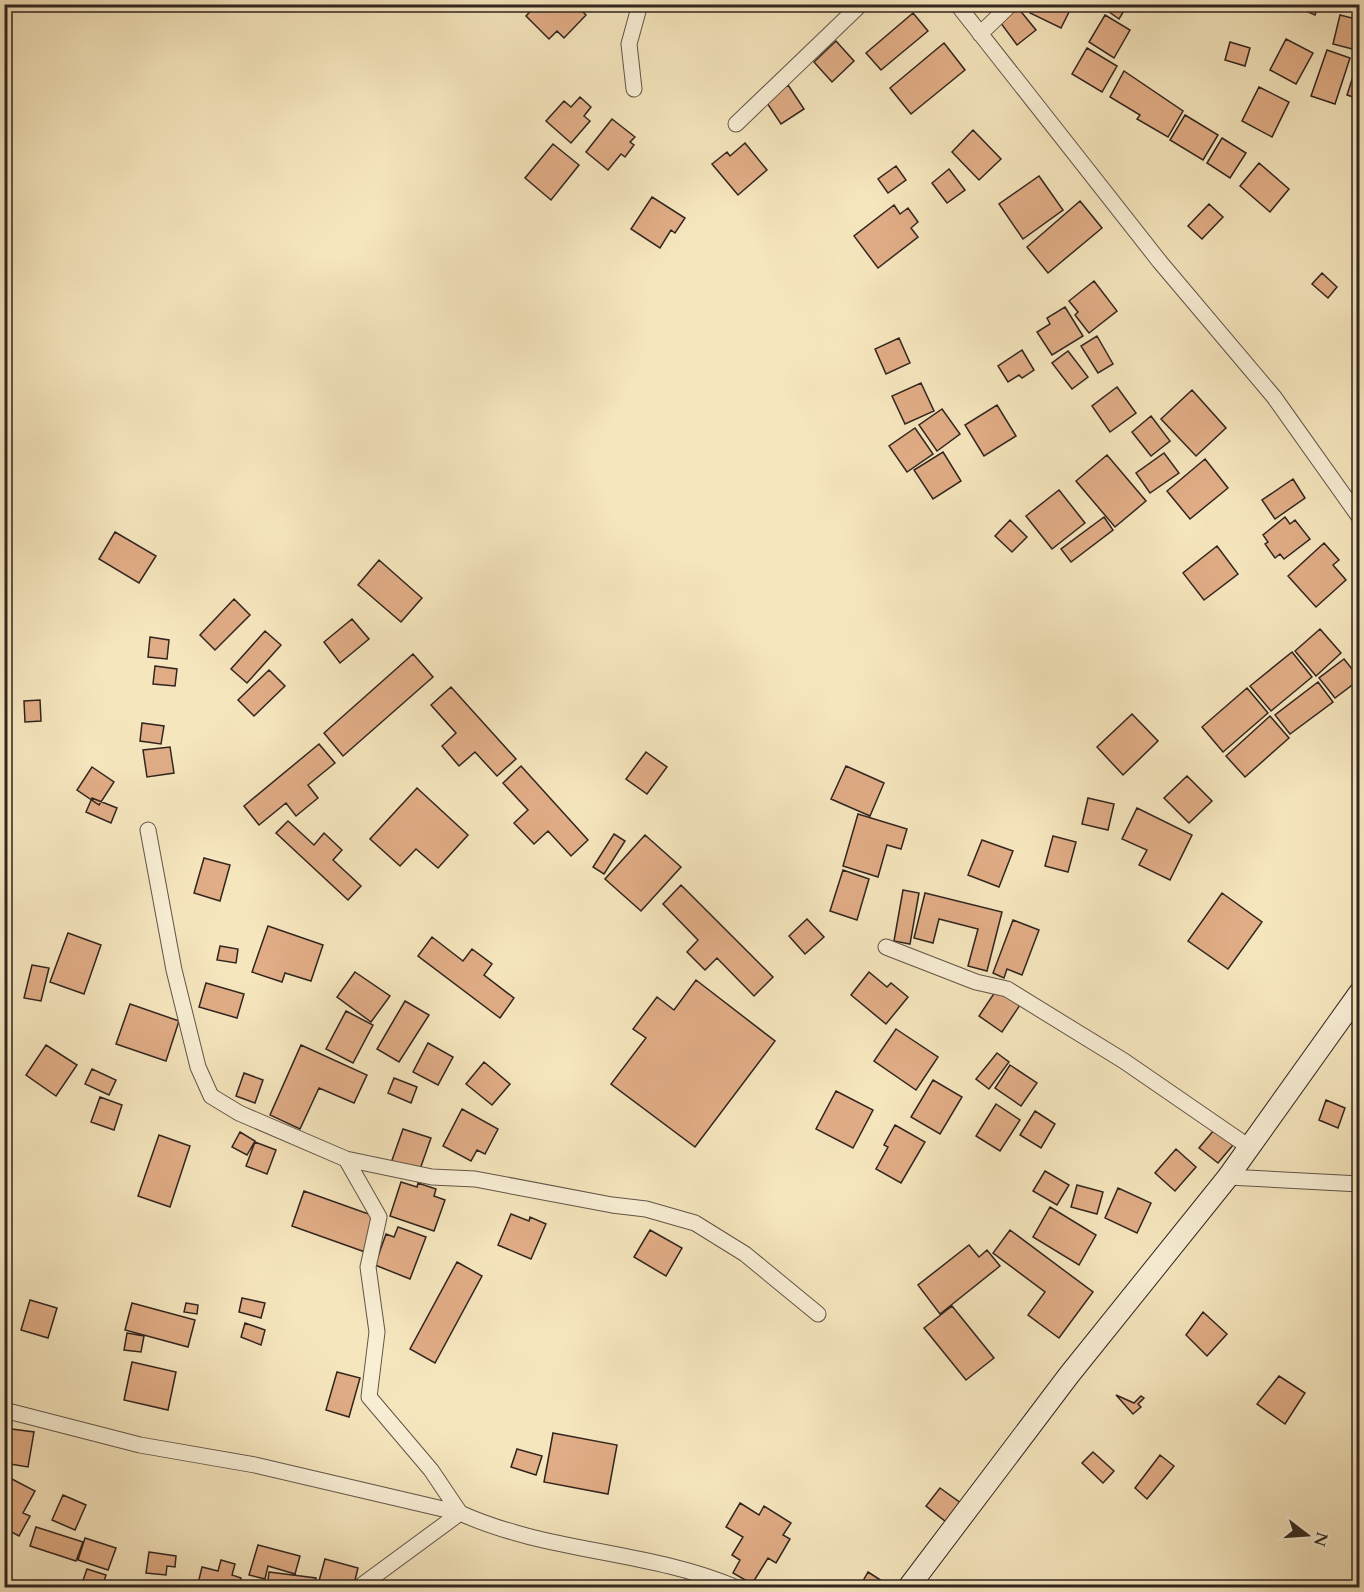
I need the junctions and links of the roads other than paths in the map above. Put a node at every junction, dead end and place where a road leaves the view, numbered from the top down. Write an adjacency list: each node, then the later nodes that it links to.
1 (639, 4): 6 (street)
2 (861, 4): 7 (street)
3 (957, 4): 5 (street)
4 (1011, 4): 5 (street)
5 (980, 34): 8 (street)
6 (634, 89)
7 (736, 124)
8 (1359, 518)
9 (148, 830): 13 (street)
10 (886, 947): 12 (street)
11 (1359, 992): 12 (main road)
12 (1249, 1147): 14 (main road)
13 (346, 1159): 16 (street); 18 (street)
14 (1228, 1176): 15 (street); 21 (main road)
15 (1359, 1184)
16 (818, 1314)
17 (4, 1410): 18 (street)
18 (460, 1514): 19 (street); 20 (street)
19 (358, 1587)
20 (737, 1587)
21 (908, 1587)

